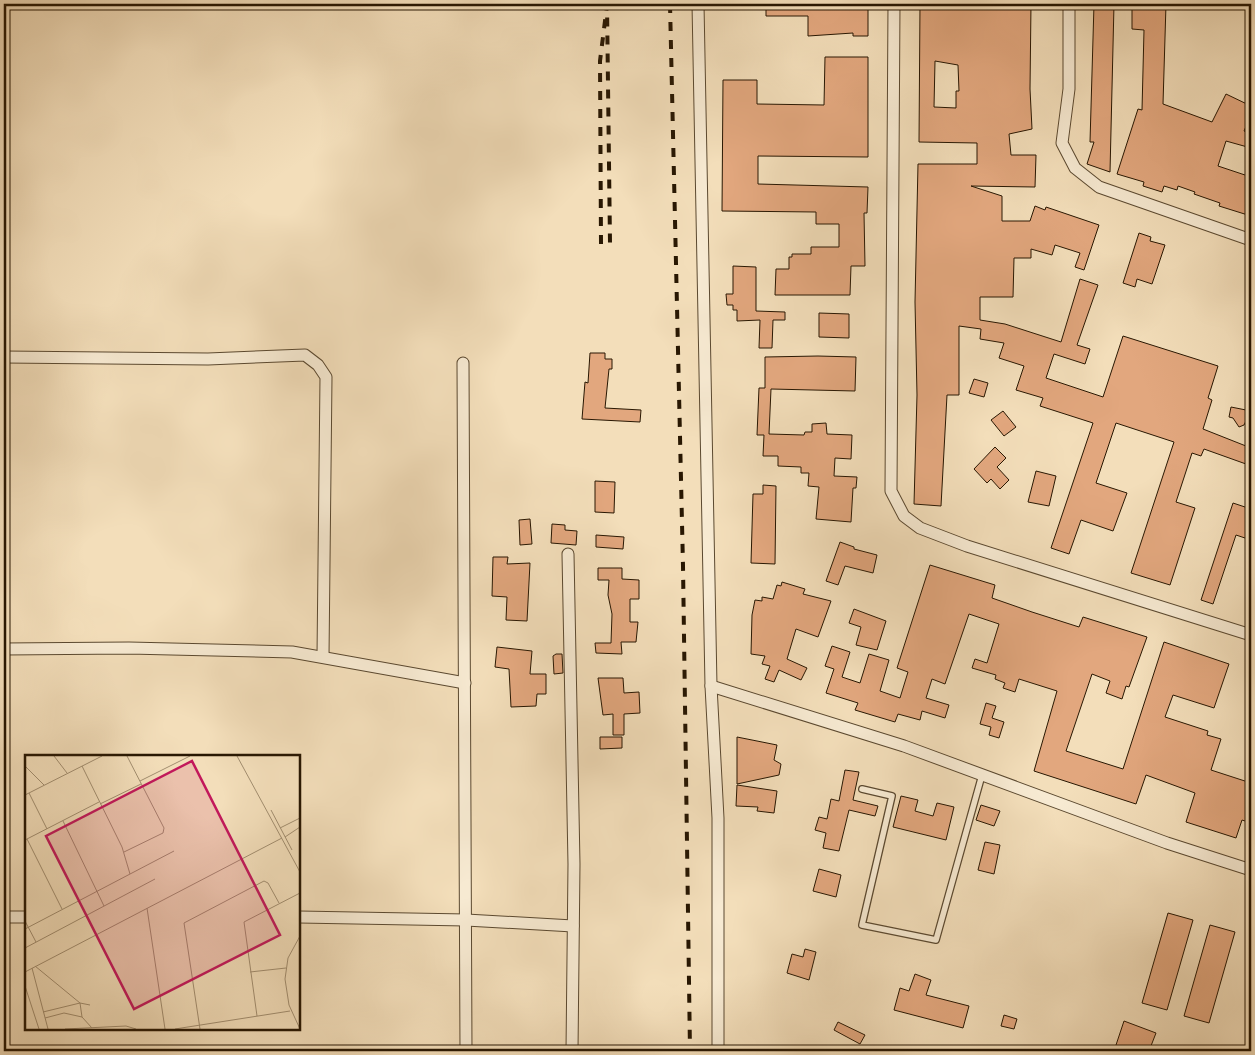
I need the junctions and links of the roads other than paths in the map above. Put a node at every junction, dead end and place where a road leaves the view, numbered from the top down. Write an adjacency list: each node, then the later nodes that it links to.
1 (698, 4): 12 (street)
2 (894, 4): 8 (street)
3 (1068, 4): 4 (street)
4 (1251, 240)
5 (4, 356): 10 (street)
6 (463, 363): 11 (street)
7 (568, 554): 20 (street)
8 (1251, 635)
9 (4, 649): 10 (street)
10 (323, 656): 11 (street)
11 (465, 683): 19 (street)
12 (711, 686): 13 (street); 23 (street)
13 (982, 775): 14 (lane); 15 (street)
14 (862, 789)
15 (1251, 870)
16 (4, 917): 17 (street)
17 (25, 917)
18 (300, 918): 19 (street)
19 (466, 920): 20 (street); 21 (street)
20 (573, 926): 22 (street)
21 (466, 1051)
22 (572, 1051)
23 (718, 1051)

